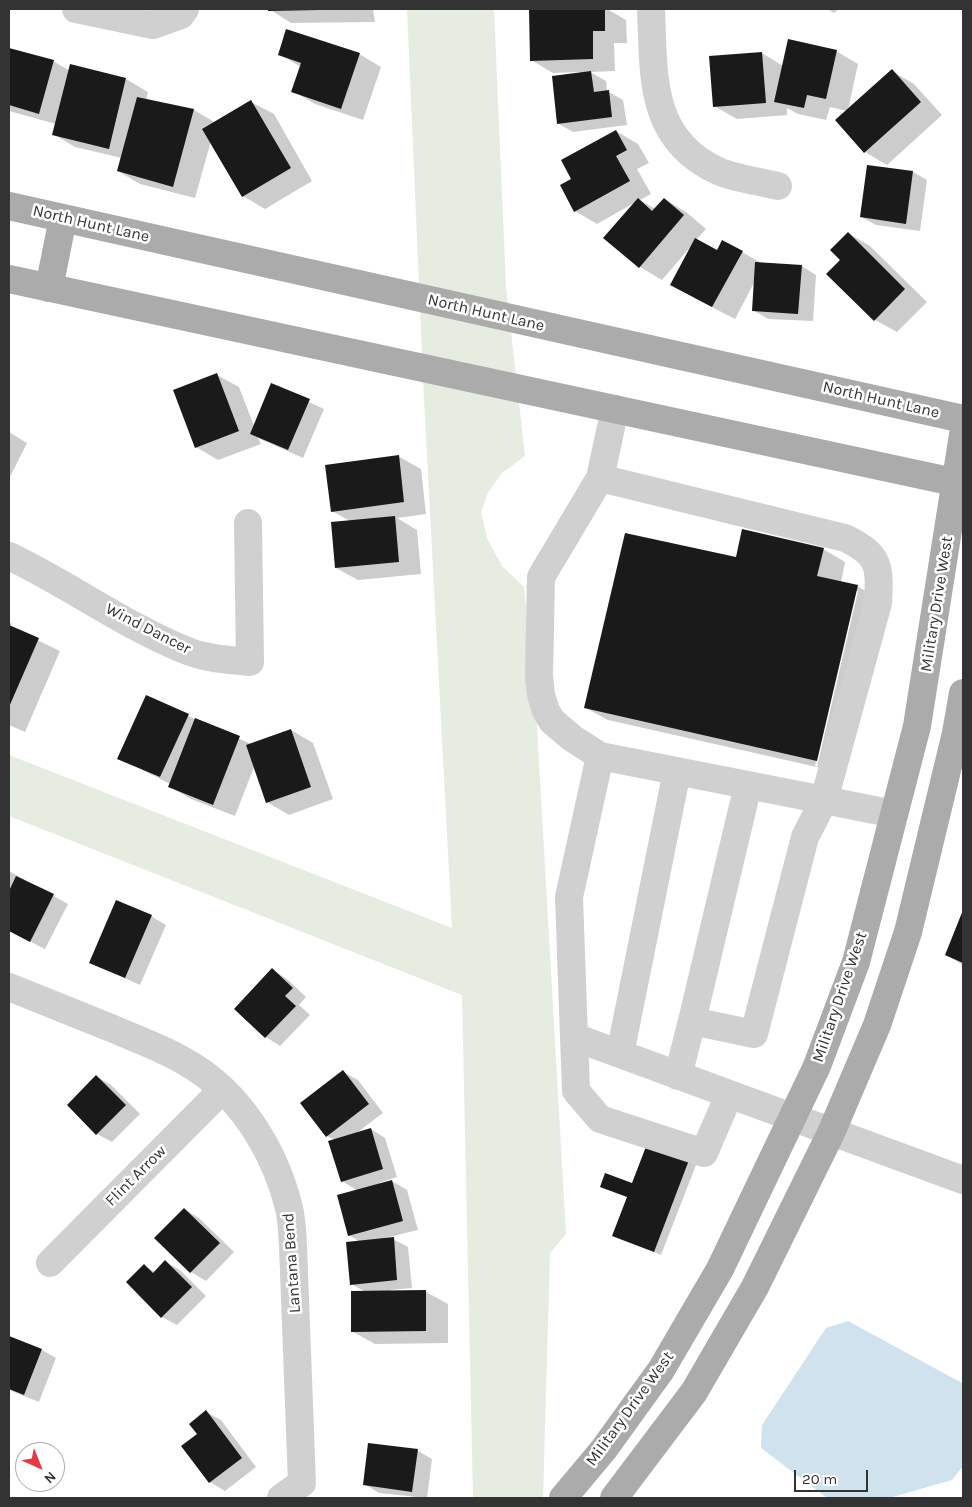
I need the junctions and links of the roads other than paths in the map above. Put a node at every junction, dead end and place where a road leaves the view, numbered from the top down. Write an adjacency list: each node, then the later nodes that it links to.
1 (76, 9): 3 (street)
2 (651, 9): 4 (street)
3 (183, 12)
4 (778, 186)
5 (9, 206): 6 (main road, North Hunt Lane)
6 (63, 218): 8 (main road); 10 (main road, North Hunt Lane)
7 (9, 279): 8 (main road)
8 (49, 288): 9 (main road)
9 (615, 409): 12 (street); 13 (main road)
10 (963, 419)
11 (963, 435): 13 (main road, Military Drive West)
12 (600, 478): 17 (street); 20 (street)
13 (960, 483): 21 (main road, Military Drive West)
14 (248, 523): 15 (street, Wind Dancer)
15 (9, 556)
16 (963, 693): 30 (main road)
17 (600, 756): 18 (street); 24 (street)
18 (677, 771): 19 (street); 25 (street)
19 (748, 785): 20 (street); 23 (street)
20 (824, 800): 21 (street); 23 (street)
21 (894, 814): 29 (main road, Military Drive West)
22 (9, 987): 27 (street, Lantana Bend)
23 (692, 1021): 26 (street)
24 (574, 1037): 25 (street); 28 (street)
25 (620, 1054): 26 (street)
26 (678, 1076): 28 (street)
27 (222, 1090): 32 (street, Flint Arrow); 33 (street, Lantana Bend)
28 (729, 1095): 29 (street)
29 (791, 1118): 30 (street); 34 (main road, Military Drive West)
30 (831, 1133): 31 (street); 35 (main road)
31 (963, 1180)
32 (50, 1263)
33 (291, 1491)
34 (563, 1498)
35 (614, 1498)

